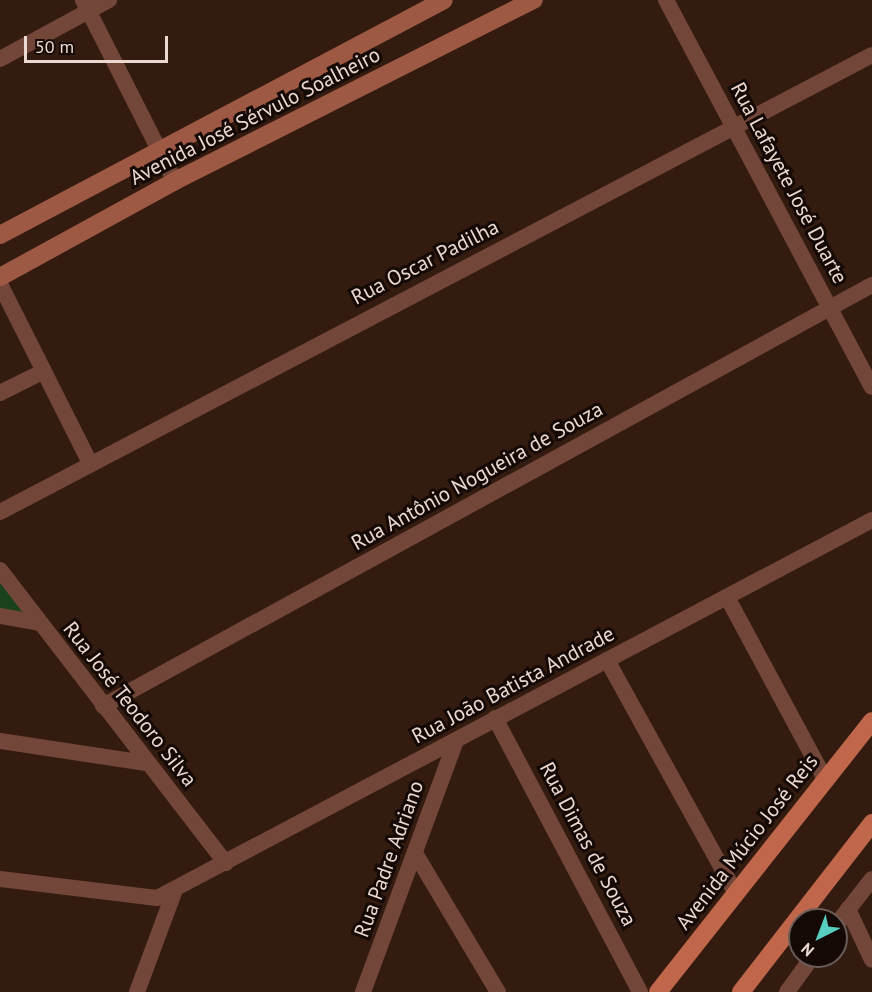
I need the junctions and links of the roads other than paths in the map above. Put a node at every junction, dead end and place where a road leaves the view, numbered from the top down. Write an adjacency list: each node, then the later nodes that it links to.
1 (109, 0): 5 (street)
2 (444, 0): 9 (main road, Avenida José Sérvulo Soalheiro)
3 (534, 0): 10 (main road, Avenida José Sérvulo Soalheiro)
4 (666, 0): 8 (street, Rua Lafayete José Duarte)
5 (85, 5): 7 (street); 9 (street)
6 (872, 55): 8 (street, Rua Oscar Padilha)
7 (0, 59)
8 (733, 129): 15 (street, Rua Lafayete José Duarte); 19 (street, Rua Oscar Padilha)
9 (159, 151): 10 (street); 11 (main road, Avenida José Sérvulo Soalheiro)
10 (175, 181): 12 (main road, Avenida José Sérvulo Soalheiro)
11 (0, 235)
12 (0, 277)
13 (0, 284): 16 (street)
14 (872, 285): 15 (street, Rua Antônio Nogueira de Souza)
15 (830, 308): 17 (street, Rua Lafayete José Duarte); 27 (street, Rua Antônio Nogueira de Souza)
16 (44, 371): 18 (street); 19 (street)
17 (872, 387)
18 (0, 393)
19 (89, 461): 20 (street, Rua Oscar Padilha)
20 (0, 512)
21 (872, 520): 23 (street, Rua João Batista Andrade)
22 (0, 570): 25 (street, Rua José Teodoro Silva)
23 (727, 597): 26 (street, Rua João Batista Andrade); 33 (street)
24 (0, 616): 25 (street)
25 (39, 623): 27 (street, Rua José Teodoro Silva)
26 (608, 660): 28 (street, Rua João Batista Andrade); 40 (street)
27 (103, 706): 32 (street, Rua José Teodoro Silva)
28 (495, 718): 31 (street, Rua João Batista Andrade); 47 (street, Rua Dimas de Souza)
29 (872, 721): 33 (main road, Avenida Múcio José Reis)
30 (0, 741): 32 (street)
31 (456, 741): 35 (street, Rua Padre Adriano); 36 (street, Rua João Batista Andrade)
32 (147, 763): 36 (street, Rua José Teodoro Silva)
33 (825, 779): 40 (main road, Avenida Múcio José Reis)
34 (872, 823): 49 (main road)
35 (415, 853): 45 (street, Rua Padre Adriano); 46 (street)
36 (226, 863): 39 (street, Rua João Batista Andrade)
37 (0, 879): 39 (street, Rua João Batista Andrade)
38 (872, 879): 41 (street)
39 (175, 890): 44 (street)
40 (734, 890): 48 (main road, Avenida Múcio José Reis)
41 (848, 909): 42 (street)
42 (872, 960)
43 (804, 968): 50 (street)
44 (137, 992)
45 (363, 992)
46 (498, 992)
47 (640, 992)
48 (658, 992)
49 (741, 992)
50 (787, 992)

